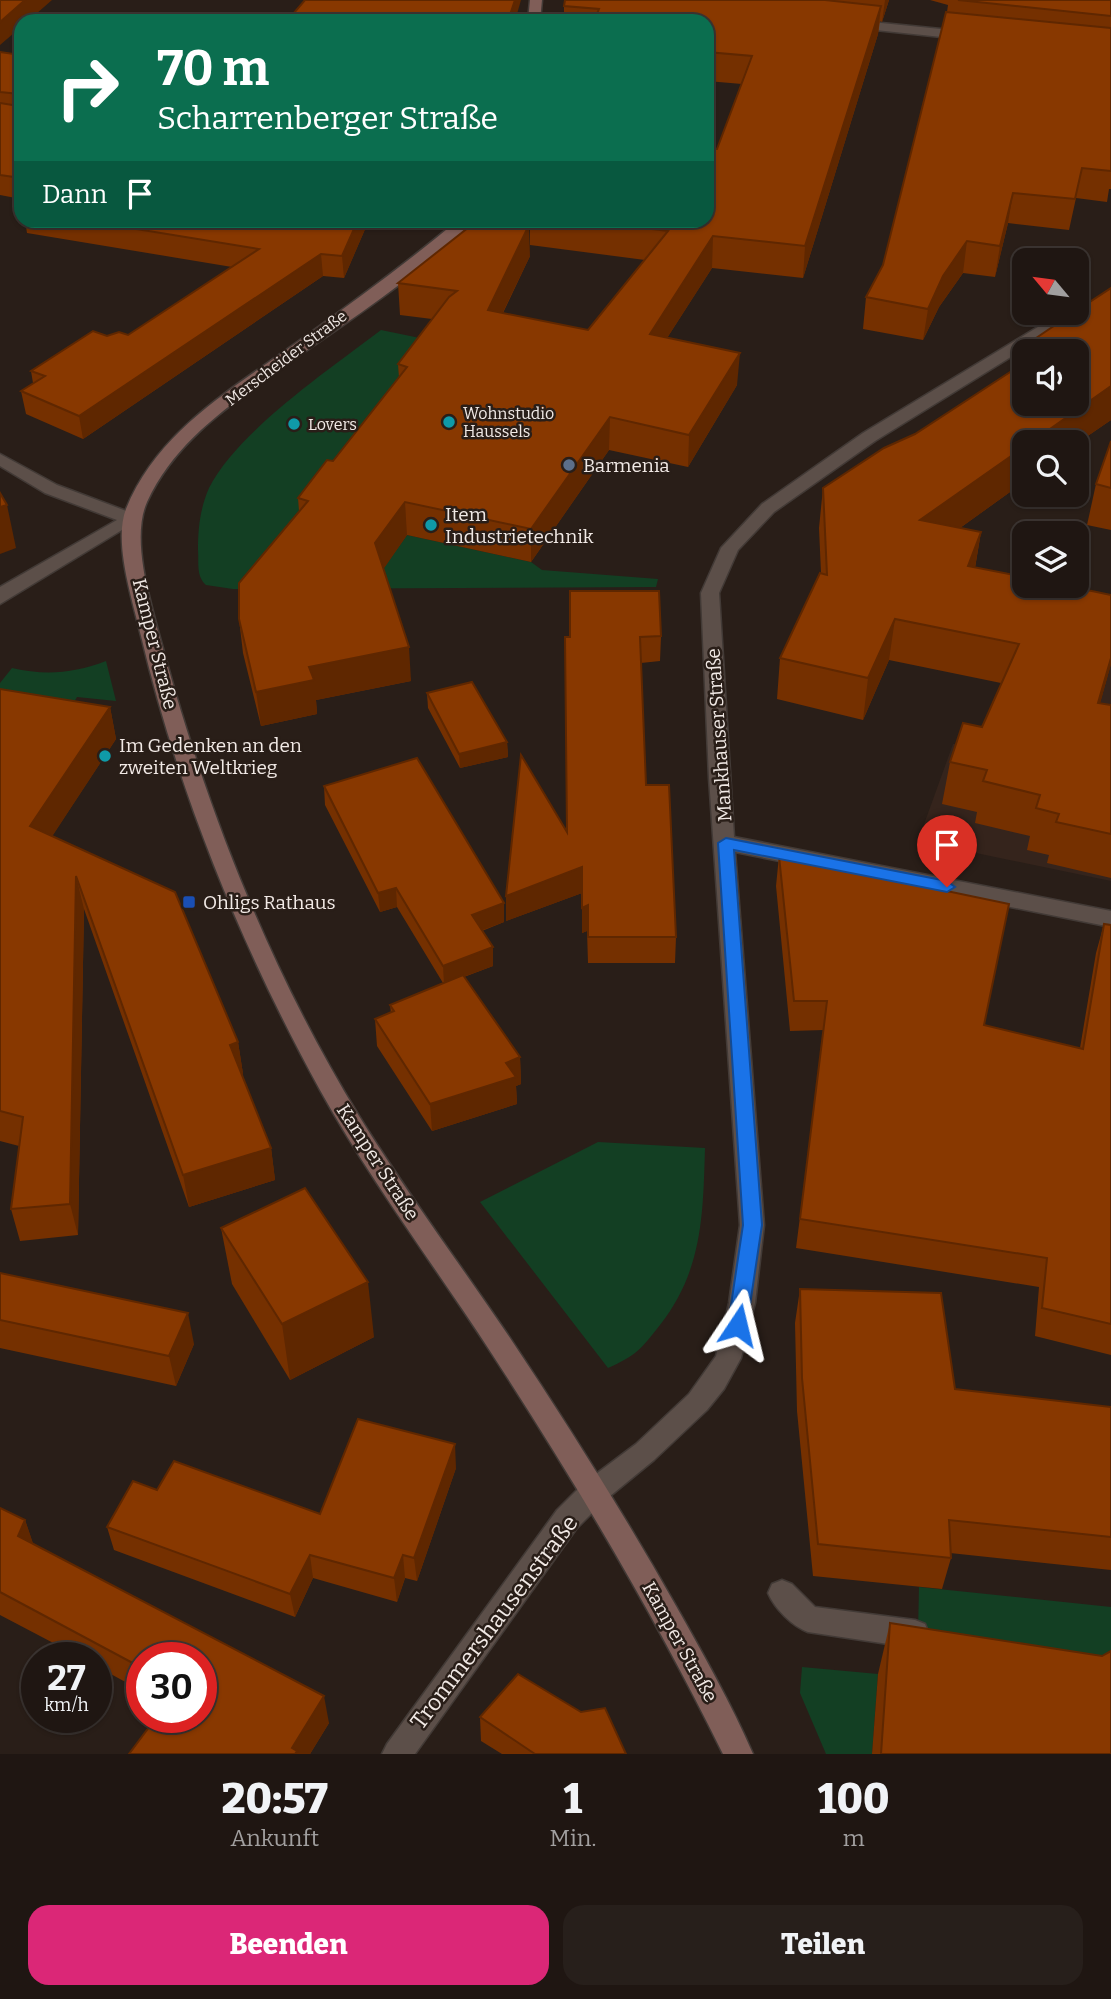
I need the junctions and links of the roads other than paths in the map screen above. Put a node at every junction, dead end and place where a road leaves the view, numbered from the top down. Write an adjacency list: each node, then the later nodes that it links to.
1 (832, 23): 2 (street)
2 (979, 37)
3 (457, 228): 6 (main road, Merscheider Straße)
4 (1051, 326): 8 (street, Mankhauser Straße)
5 (0, 459): 6 (street)
6 (131, 519): 7 (street); 10 (main road, Kamper Straße)
7 (0, 598)
8 (726, 843): 9 (street); 10 (street, Mankhauser Straße)
9 (1111, 919)
10 (594, 1492): 13 (street, Trommershausenstraße); 14 (main road, Kamper Straße)
11 (782, 1593): 12 (street)
12 (947, 1639)
13 (397, 1754)
14 (738, 1754)

